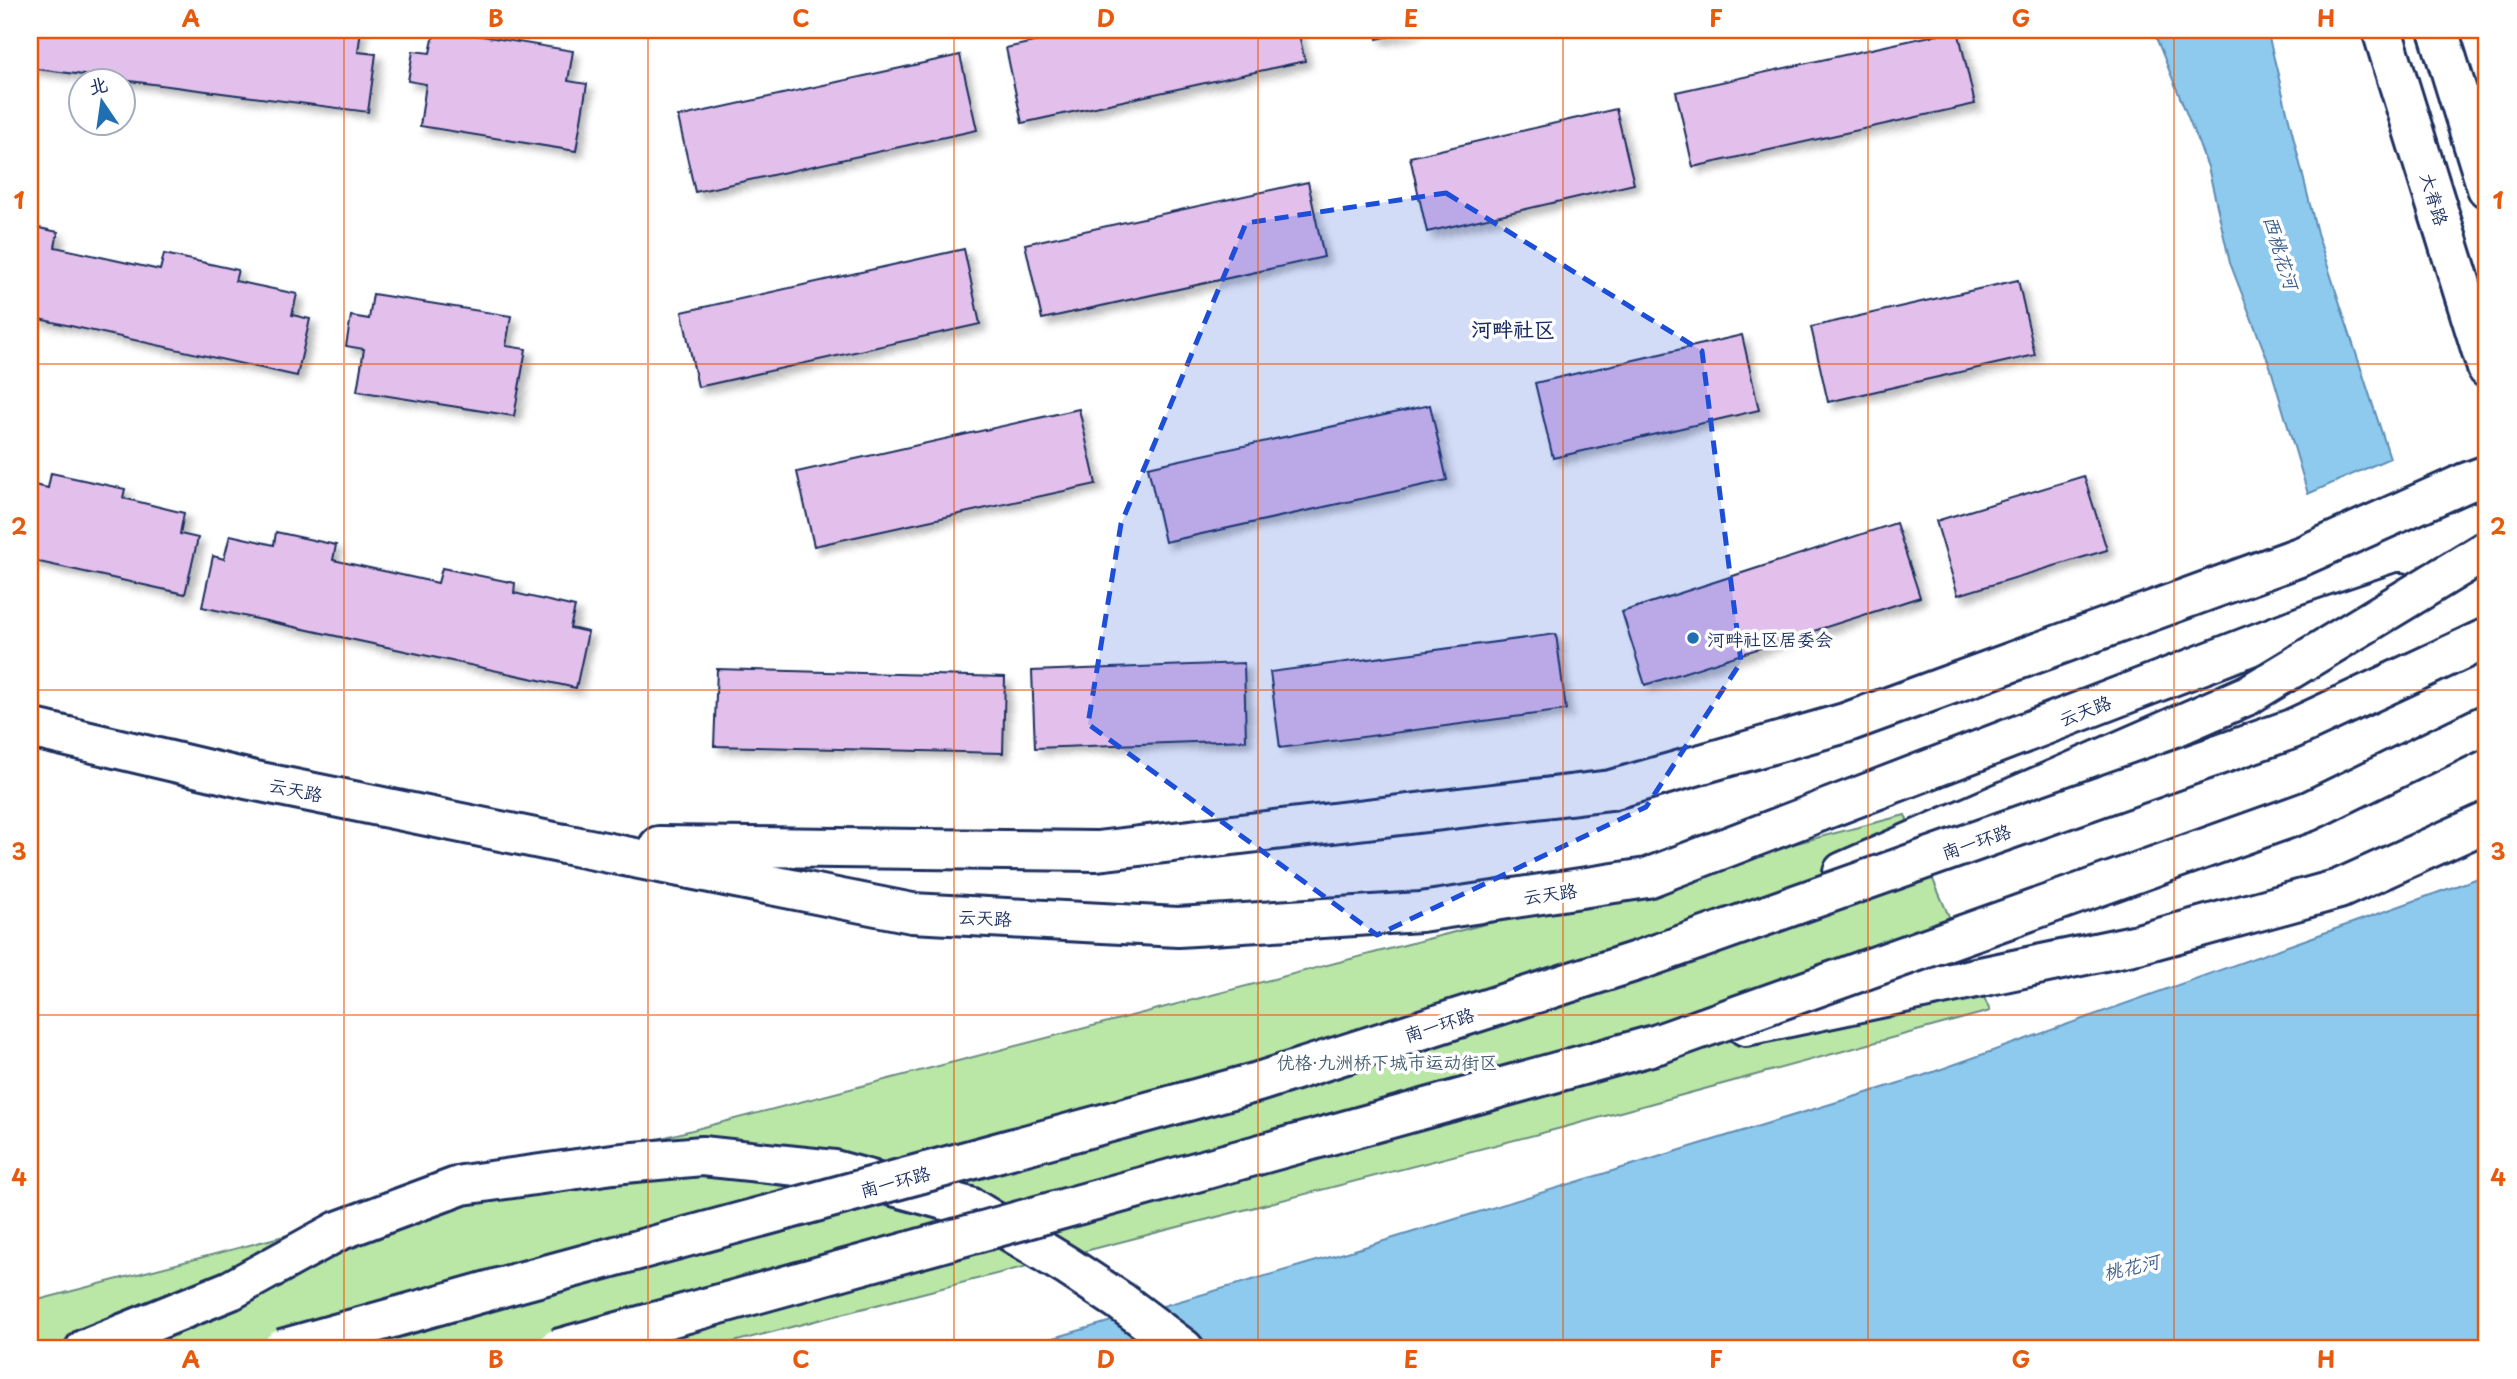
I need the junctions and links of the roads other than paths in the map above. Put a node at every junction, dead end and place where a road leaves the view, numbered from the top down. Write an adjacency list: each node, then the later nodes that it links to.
1 (2382, 30): 4 (main road, 大脊路)
2 (2438, 30): 3 (main road)
3 (2487, 188)
4 (2487, 368)
5 (2476, 479): 12 (main road, 云天路)
6 (2487, 550): 13 (main road, bridge)
7 (2487, 564): 12 (main road, 云天路, bridge)
8 (2487, 638): 13 (main road, 南一环路, bridge)
9 (2487, 724): 14 (main road, bridge)
10 (30, 727): 12 (main road, 云天路)
11 (2487, 822): 14 (main road, bridge)
12 (564, 844)
13 (1640, 960): 16 (main road, 南一环路, bridge)
14 (1658, 1044): 17 (main road, bridge)
15 (85, 1349): 18 (main road)
16 (282, 1349)
17 (557, 1349)
18 (1184, 1349)

